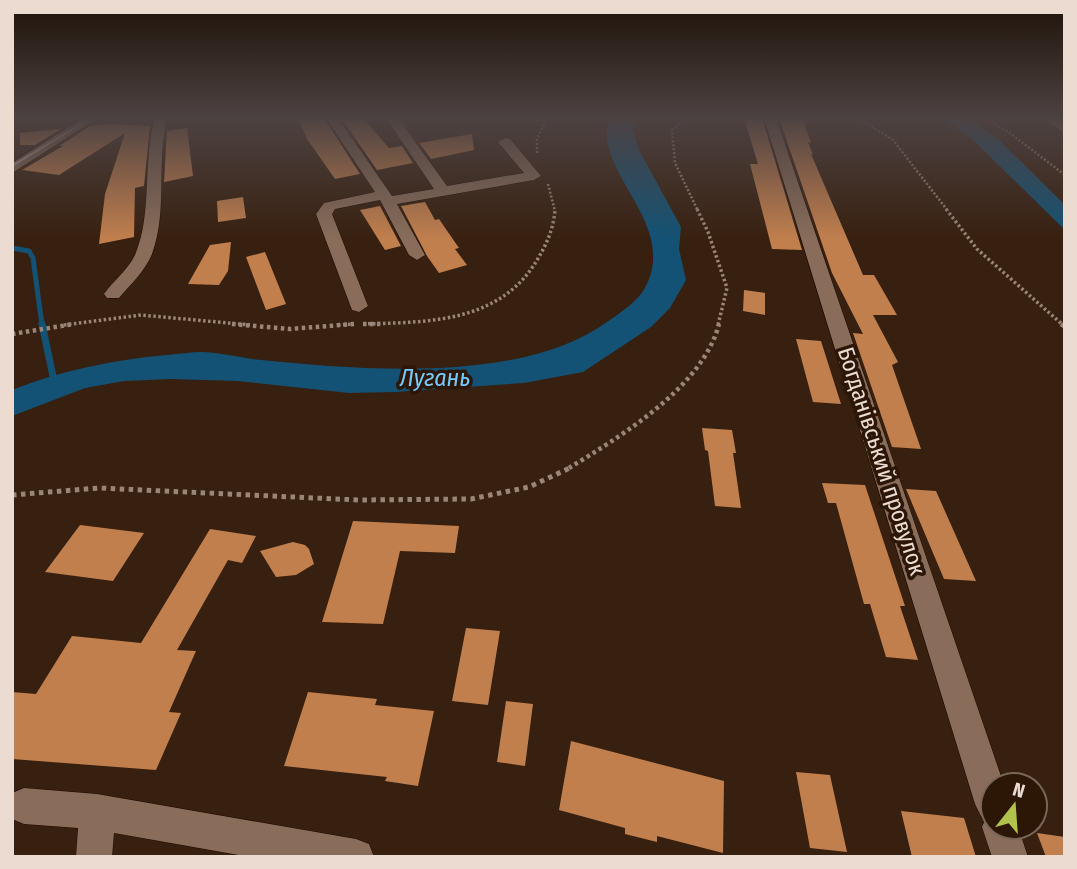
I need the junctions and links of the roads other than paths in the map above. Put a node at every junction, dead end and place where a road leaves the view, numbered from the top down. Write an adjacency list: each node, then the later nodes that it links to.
1 (28, 159): 7 (street)
2 (152, 159): 11 (street)
3 (359, 159): 9 (street)
4 (420, 159): 8 (street)
5 (519, 159): 8 (street)
6 (783, 159): 13 (street, Богданівський провулок)
7 (12, 169)
8 (443, 191): 9 (street)
9 (385, 198): 10 (street); 12 (street)
10 (417, 256)
11 (113, 294)
12 (359, 306)
13 (982, 771)
14 (24, 806): 15 (street)
15 (97, 812): 16 (street); 17 (street)
16 (94, 857)
17 (356, 857)

